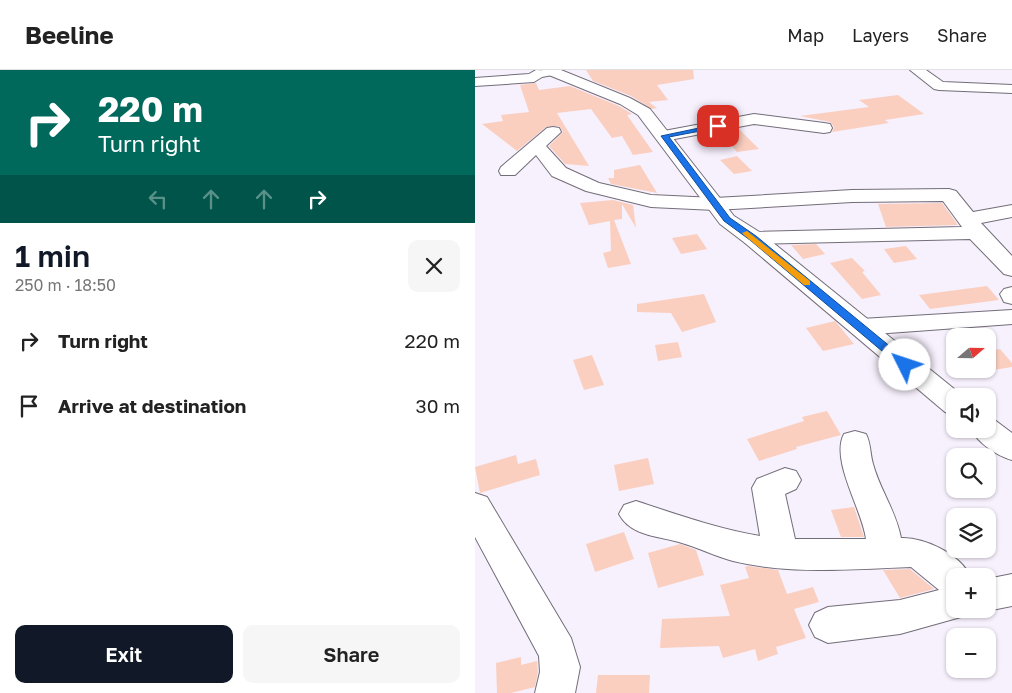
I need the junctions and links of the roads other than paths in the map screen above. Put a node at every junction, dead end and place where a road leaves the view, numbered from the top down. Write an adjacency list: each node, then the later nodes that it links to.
1 (917, 70): 4 (street)
2 (551, 71): 3 (street); 7 (street)
3 (475, 82)
4 (1012, 89)
5 (824, 128): 7 (street)
6 (553, 132): 8 (street)
7 (664, 136): 10 (street)
8 (535, 147): 9 (street); 10 (street)
9 (508, 170)
10 (715, 204): 12 (street); 13 (street)
11 (1012, 211): 12 (street)
12 (972, 226): 13 (street); 14 (street)
13 (753, 238): 16 (street)
14 (1012, 269)
15 (1012, 317): 16 (street)
16 (861, 327): 17 (street)
17 (946, 397)
18 (996, 437): 20 (street)
19 (855, 442): 25 (street)
20 (1012, 449)
21 (785, 480): 24 (street)
22 (475, 506): 31 (street)
23 (636, 514): 24 (street)
24 (780, 553): 25 (street)
25 (886, 553): 26 (street)
26 (946, 574)
27 (1012, 590): 28 (street)
28 (996, 593)
29 (946, 605): 30 (street)
30 (827, 625)
31 (555, 693)

